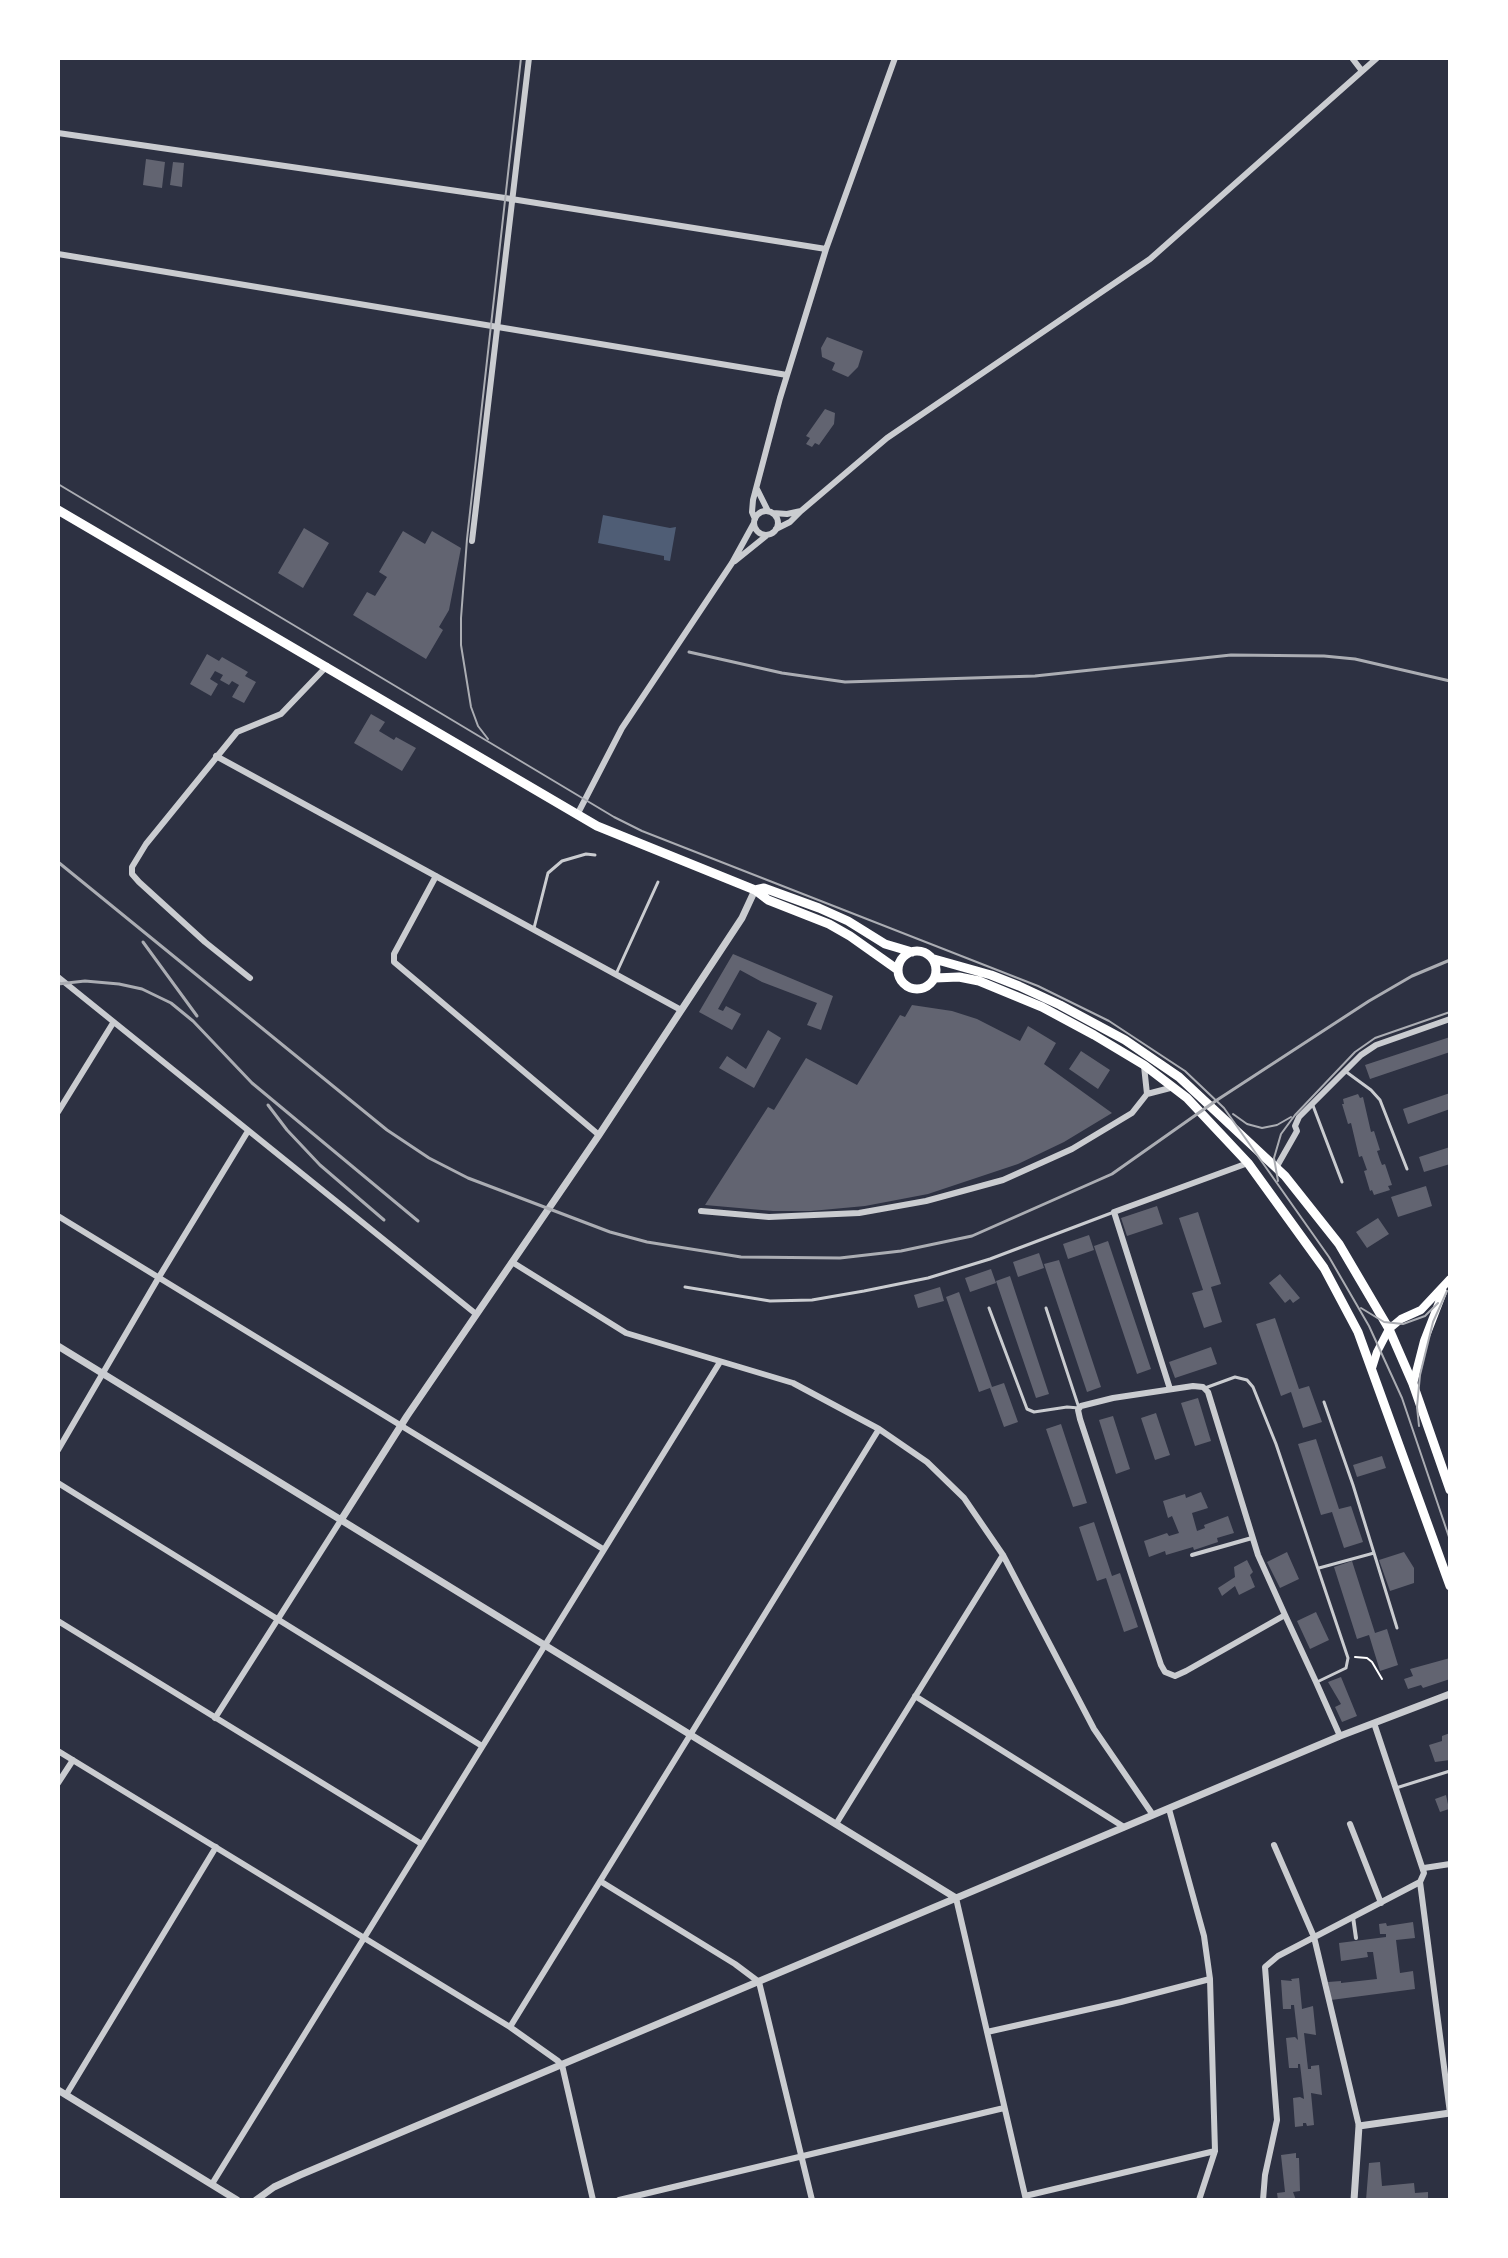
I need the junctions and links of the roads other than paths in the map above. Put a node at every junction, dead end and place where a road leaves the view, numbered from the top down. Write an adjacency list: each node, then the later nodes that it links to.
1 (529, 58): 7 (street)
2 (895, 58): 8 (street)
3 (1352, 58): 5 (street)
4 (1377, 58): 5 (street)
5 (1362, 71): 14 (street)
6 (58, 133): 7 (street)
7 (514, 199): 8 (street); 10 (street)
8 (826, 249): 11 (street)
9 (58, 254): 10 (street)
10 (499, 327): 11 (street); 19 (street)
11 (787, 375): 12 (street)
12 (757, 489): 15 (street); 16 (street)
13 (58, 510): 21 (main road)
14 (801, 511): 15 (street); 17 (street)
15 (771, 512): 16 (street); 17 (street)
16 (755, 521): 18 (street); 20 (street)
17 (776, 529): 18 (street)
18 (768, 535): 20 (street)
19 (472, 541)
20 (732, 563): 23 (street)
21 (327, 666): 22 (street); 23 (main road)
22 (216, 756): 25 (street); 34 (street)
23 (577, 815): 27 (main road)
24 (595, 855): 28 (lane)
25 (436, 876): 28 (street); 46 (street)
26 (658, 882): 32 (lane)
27 (755, 890): 29 (main road); 31 (main road); 36 (street)
28 (534, 929): 32 (street)
29 (912, 952): 30 (main road); 31 (main road)
30 (934, 959): 35 (main road); 48 (main road)
31 (898, 970): 35 (main road)
32 (616, 974): 36 (street)
33 (58, 977): 38 (street)
34 (250, 978)
35 (935, 978): 39 (main road)
36 (681, 1010): 46 (street)
37 (1450, 1019): 40 (street)
38 (113, 1023): 44 (street); 45 (street)
39 (1144, 1065): 41 (main road); 42 (street)
40 (1345, 1071): 43 (street); 49 (lane)
41 (1174, 1087): 42 (street); 47 (main road)
42 (1147, 1094): 51 (street)
43 (1312, 1102): 48 (street); 50 (lane)
44 (58, 1112)
45 (248, 1131): 55 (street); 60 (street)
46 (599, 1135): 54 (street)
47 (1248, 1163): 52 (street); 64 (main road)
48 (1276, 1168): 61 (main road)
49 (1407, 1169)
50 (1342, 1182)
51 (701, 1211)
52 (1114, 1212): 57 (lane); 68 (street)
53 (58, 1216): 55 (street)
54 (512, 1262): 60 (street); 63 (street)
55 (159, 1277): 65 (street); 71 (street)
56 (1448, 1281): 61 (main road); 66 (main road)
57 (685, 1287)
58 (989, 1308): 70 (lane)
59 (1046, 1308): 70 (lane)
60 (476, 1314): 71 (street)
61 (1389, 1329): 64 (main road); 66 (main road)
62 (58, 1346): 65 (street)
63 (720, 1362): 72 (street); 78 (street)
64 (1372, 1368): 83 (main road)
65 (102, 1373): 73 (street); 76 (street)
66 (1413, 1384): 75 (main road)
67 (1205, 1388): 68 (street); 77 (street); 82 (lane)
68 (1170, 1389): 70 (street)
69 (1324, 1402): 79 (lane)
70 (1079, 1408): 84 (street)
71 (401, 1425): 76 (street); 78 (street)
72 (879, 1429): 80 (street); 94 (street)
73 (58, 1450)
74 (58, 1483): 85 (street)
75 (1450, 1490)
76 (341, 1520): 85 (street); 88 (street)
77 (1252, 1538): 81 (street); 84 (street)
78 (603, 1549): 88 (street)
79 (1374, 1553): 82 (lane); 87 (lane)
80 (1003, 1555): 91 (street); 103 (street)
81 (1192, 1555)
82 (1319, 1568): 89 (lane)
83 (1450, 1586)
84 (1285, 1615): 89 (street)
85 (277, 1619): 92 (street); 96 (street)
86 (58, 1621): 92 (street)
87 (1397, 1628)
88 (545, 1644): 94 (street); 96 (street)
89 (1316, 1682): 95 (street)
90 (1450, 1694): 93 (street)
91 (915, 1696): 104 (street); 106 (street)
92 (215, 1718): 107 (street)
93 (1374, 1723): 95 (street); 101 (street)
94 (691, 1734): 104 (street); 112 (street)
95 (1340, 1736): 102 (street)
96 (482, 1746): 107 (street)
97 (58, 1751): 98 (street)
98 (73, 1760): 100 (street); 109 (street)
99 (1450, 1771): 101 (lane)
100 (58, 1783)
101 (1396, 1788): 111 (street)
102 (1169, 1809): 103 (street); 120 (street)
103 (1153, 1815): 106 (street)
104 (836, 1824): 114 (street)
105 (1350, 1824): 115 (street)
106 (1124, 1827): 114 (street)
107 (420, 1843): 117 (street)
108 (1274, 1845): 118 (street)
109 (216, 1847): 117 (street); 126 (street)
110 (1450, 1864): 111 (street)
111 (1424, 1868): 113 (street)
112 (600, 1881): 121 (street); 122 (street)
113 (1420, 1882): 115 (street); 128 (street)
114 (956, 1898): 121 (street); 123 (street)
115 (1381, 1903): 116 (street)
116 (1353, 1917): 118 (street); 119 (street)
117 (364, 1937): 122 (street); 132 (street)
118 (1314, 1937): 129 (street); 140 (street)
119 (1356, 1938)
120 (1210, 1979): 123 (street); 130 (street)
121 (759, 1982): 124 (street); 131 (street)
122 (510, 2027): 124 (street)
123 (987, 2032): 127 (street)
124 (562, 2065): 135 (street); 136 (street)
125 (58, 2090): 126 (street)
126 (66, 2095): 132 (street)
127 (1004, 2108): 131 (street); 133 (street)
128 (1450, 2113): 129 (street)
129 (1359, 2126): 141 (street)
130 (1215, 2151): 133 (street); 139 (street)
131 (802, 2157): 137 (street); 138 (street)
132 (212, 2184): 134 (street)
133 (1026, 2198)
134 (237, 2200)
135 (256, 2200)
136 (593, 2200)
137 (619, 2200)
138 (812, 2200)
139 (1199, 2200)
140 (1263, 2200)
141 (1354, 2200)

